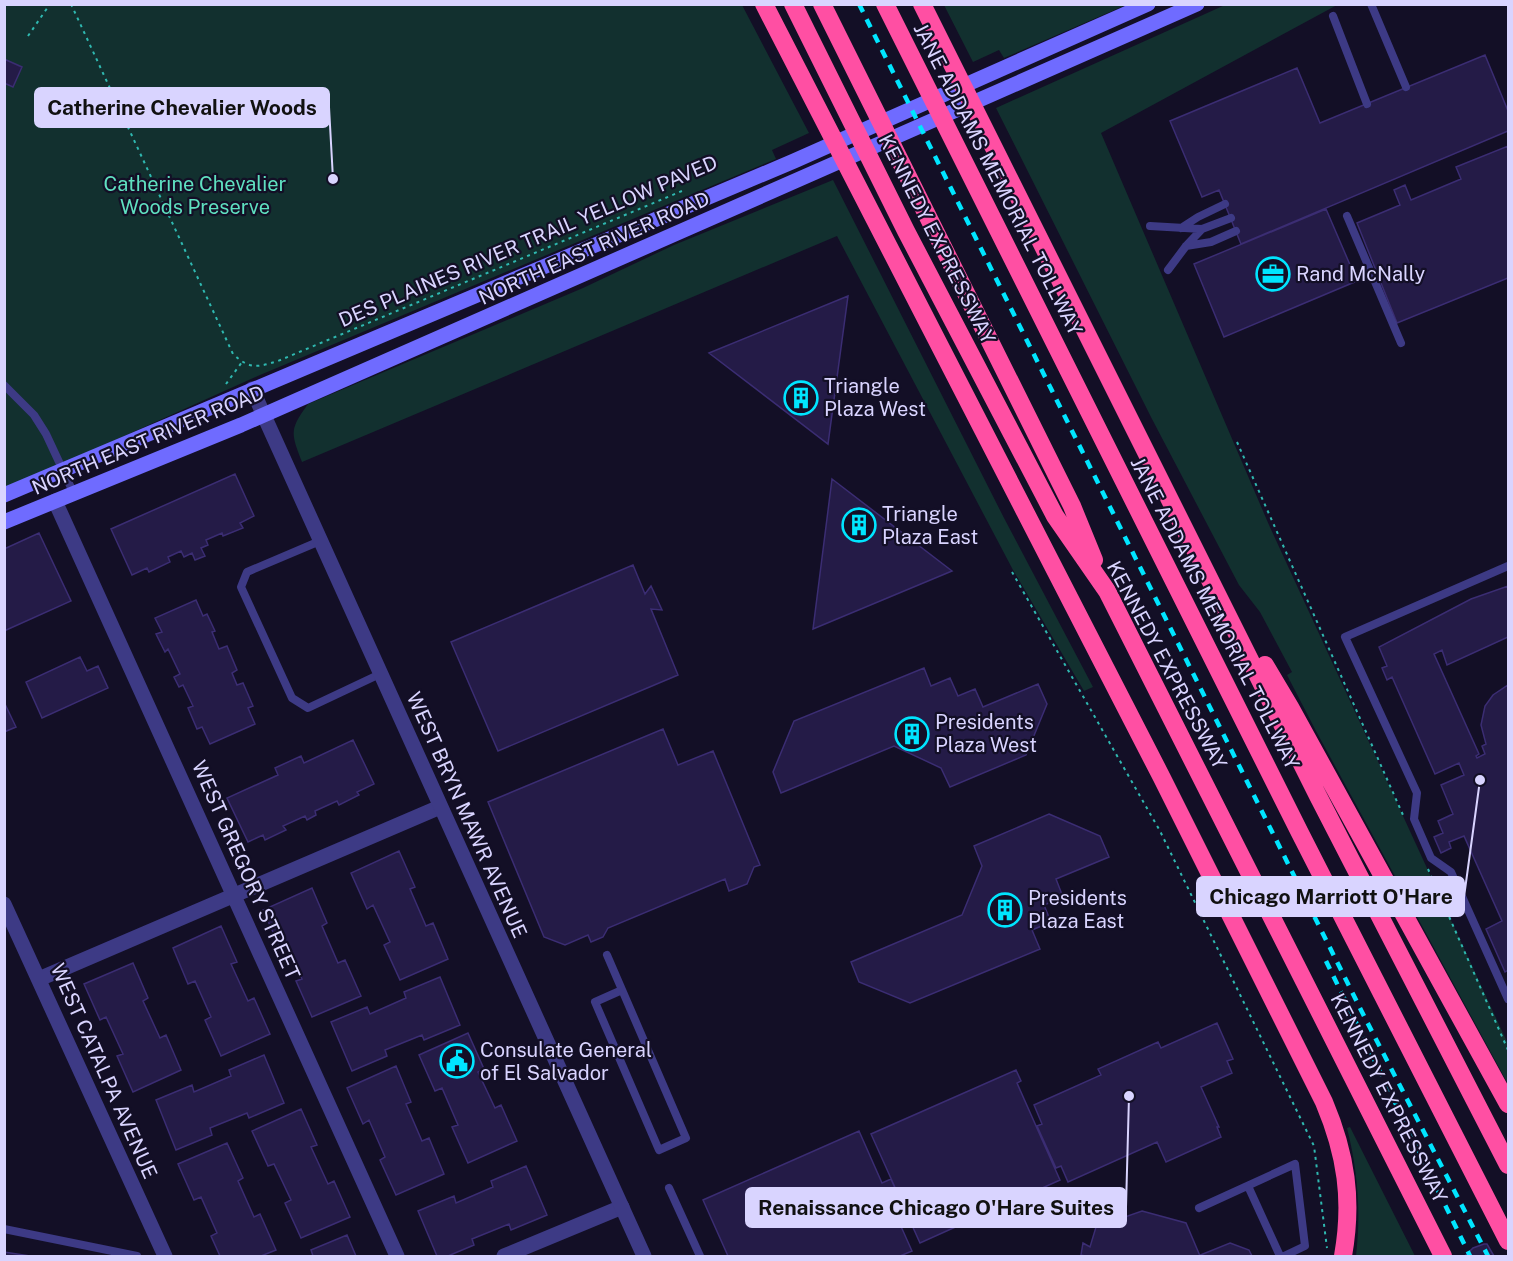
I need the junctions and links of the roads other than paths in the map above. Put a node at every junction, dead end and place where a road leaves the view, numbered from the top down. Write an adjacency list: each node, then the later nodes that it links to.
1 (764, 4): 57 (highway)
2 (793, 4): 33 (highway, KENNEDY EXPRESSWAY)
3 (822, 4): 33 (highway)
4 (885, 4): 49 (highway, JANE ADDAMS MEMORIAL TOLLWAY)
5 (922, 4): 31 (highway)
6 (1148, 4): 23 (main road, NORTH EAST RIVER ROAD)
7 (1197, 4): 24 (main road, NORTH EAST RIVER ROAD)
8 (1371, 4): 10 (lane)
9 (1333, 16): 11 (lane)
10 (1406, 87)
11 (1367, 104)
12 (1225, 204): 16 (lane)
13 (1347, 216): 21 (lane)
14 (1231, 218): 17 (lane)
15 (1150, 226): 16 (lane)
16 (1181, 228): 17 (lane)
17 (1202, 230): 19 (lane)
18 (1236, 231): 19 (lane)
19 (1186, 246): 20 (lane)
20 (1168, 270)
21 (1401, 343)
22 (4, 385): 25 (lane)
23 (252, 389): 24 (street, WEST BRYN MAWR AVENUE); 25 (main road, NORTH EAST RIVER ROAD)
24 (263, 415): 26 (main road, NORTH EAST RIVER ROAD); 30 (street, WEST BRYN MAWR AVENUE)
25 (63, 470): 26 (lane); 27 (main road, NORTH EAST RIVER ROAD)
26 (74, 494): 28 (main road, NORTH EAST RIVER ROAD)
27 (4, 495)
28 (55, 501): 29 (main road, NORTH EAST RIVER ROAD); 36 (street, WEST GREGORY STREET)
29 (4, 522)
30 (320, 541): 34 (street, WEST BRYN MAWR AVENUE); 34 (lane)
31 (1201, 559): 42 (highway); 43 (highway)
32 (1509, 566): 41 (lane)
33 (1107, 591): 58 (highway, KENNEDY EXPRESSWAY)
34 (380, 674): 35 (street, WEST BRYN MAWR AVENUE)
35 (440, 807): 36 (street); 46 (street, WEST BRYN MAWR AVENUE)
36 (234, 895): 39 (street); 53 (street, WEST GREGORY STREET)
37 (4, 904): 39 (street, WEST CATALPA AVENUE)
38 (607, 955): 40 (lane)
39 (39, 979): 52 (street, WEST CATALPA AVENUE)
40 (622, 990): 40 (lane)
41 (1508, 996)
42 (1509, 1104)
43 (1509, 1165)
44 (1248, 1186): 47 (lane); 56 (lane); 56 (lane)
45 (669, 1188): 55 (lane)
46 (622, 1207): 50 (street); 54 (street, WEST BRYN MAWR AVENUE)
47 (1199, 1208)
48 (4, 1229): 51 (lane)
49 (1509, 1241)
50 (512, 1255)
51 (137, 1257)
52 (165, 1257)
53 (397, 1257)
54 (644, 1257)
55 (700, 1257)
56 (1282, 1257)
57 (1343, 1257)
58 (1443, 1257)

